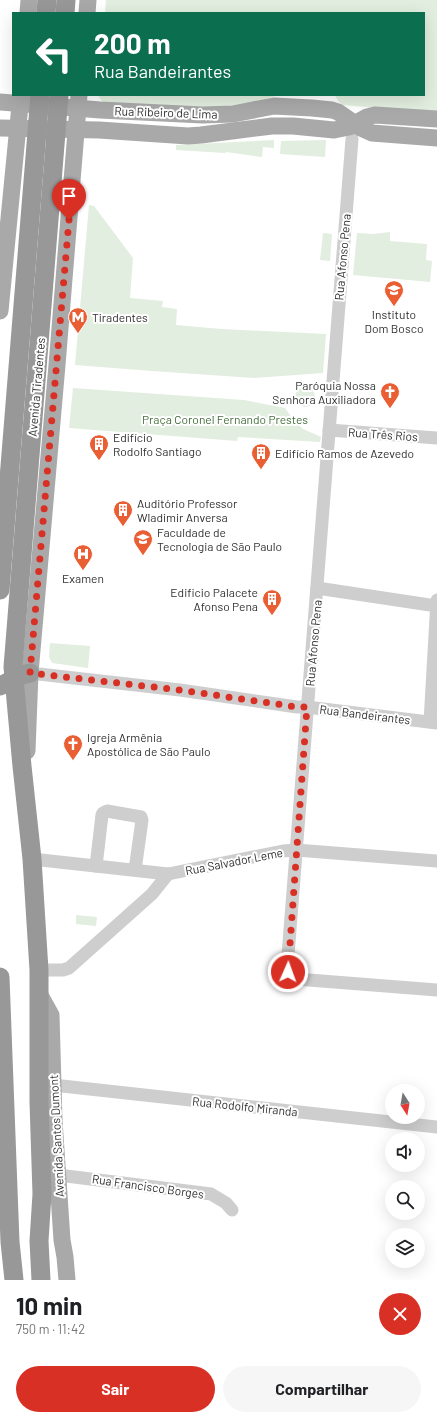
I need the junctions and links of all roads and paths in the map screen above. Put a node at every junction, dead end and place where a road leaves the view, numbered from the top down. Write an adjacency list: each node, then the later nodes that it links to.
1 (29, 0): 5 (main road)
2 (47, 0): 6 (highway)
3 (66, 0): 7 (highway)
4 (88, 0): 8 (main road)
5 (28, 12)
6 (46, 12)
7 (65, 12)
8 (87, 12)
9 (20, 99): 10 (main road, Rua Ribeiro de Lima); 12 (main road, Rua Ribeiro de Lima); 16 (main road)
10 (39, 100): 11 (main road, Rua Ribeiro de Lima); 17 (highway, Avenida Tiradentes)
11 (59, 101): 13 (main road, Rua Ribeiro de Lima); 18 (highway, Avenida Tiradentes)
12 (0, 102)
13 (78, 102): 19 (main road, Avenida Tiradentes); 20 (main road, Rua Ribeiro de Lima)
14 (437, 119): 20 (main road, Rua Ribeiro de Lima)
15 (0, 128): 16 (main road, Rua Ribeiro de Lima)
16 (18, 128): 17 (main road, Rua Ribeiro de Lima); 22 (main road)
17 (37, 129): 18 (main road, Rua Ribeiro de Lima); 23 (highway, Avenida Tiradentes)
18 (57, 129): 19 (main road, Rua Ribeiro de Lima); 31 (highway, Avenida Tiradentes)
19 (76, 130): 20 (main road, Rua Ribeiro de Lima); 31 (main road, Avenida Tiradentes)
20 (358, 131): 21 (main road, Rua Ribeiro de Lima); 25 (street, Rua Afonso Pena)
21 (437, 138)
22 (0, 312)
23 (21, 320): 24 (highway); 28 (highway, Avenida Tiradentes)
24 (0, 422)
25 (329, 430): 26 (street, Rua Três Rios); 27 (street, Rua Afonso Pena)
26 (437, 438)
27 (317, 588): 30 (street); 32 (street, Rua Afonso Pena)
28 (0, 590)
29 (437, 600): 30 (street)
30 (437, 606): 33 (street)
31 (14, 680): 32 (street, Rua Bandeirantes); 35 (highway, Avenida Santos Dumont)
32 (307, 707): 33 (street, Rua Bandeirantes); 34 (street, Rua Afonso Pena)
33 (434, 722)
34 (296, 850): 36 (street, Rua Salvador Leme); 39 (street, Rua Salvador Leme); 42 (street, Rua Afonso Pena)
35 (32, 859): 37 (street, Rua Salvador Leme); 40 (highway, Avenida Santos Dumont)
36 (437, 861)
37 (96, 866): 38 (street, Rua Salvador Leme); 38 (street)
38 (135, 870): 39 (street, Rua Salvador Leme)
39 (168, 874): 40 (street)
40 (39, 970): 43 (highway, Avenida Santos Dumont)
41 (0, 976): 44 (highway)
42 (437, 990)
43 (40, 995): 45 (main road, Avenida Santos Dumont); 50 (highway, Avenida Santos Dumont)
44 (1, 1034): 49 (highway)
45 (53, 1085): 46 (street, Rua Rodolfo Miranda); 47 (main road, Avenida Santos Dumont)
46 (437, 1127)
47 (58, 1175): 48 (street, Rua Francisco Borges); 51 (main road, Avenida Santos Dumont)
48 (232, 1210)
49 (13, 1276)
50 (41, 1280)
51 (67, 1280)

